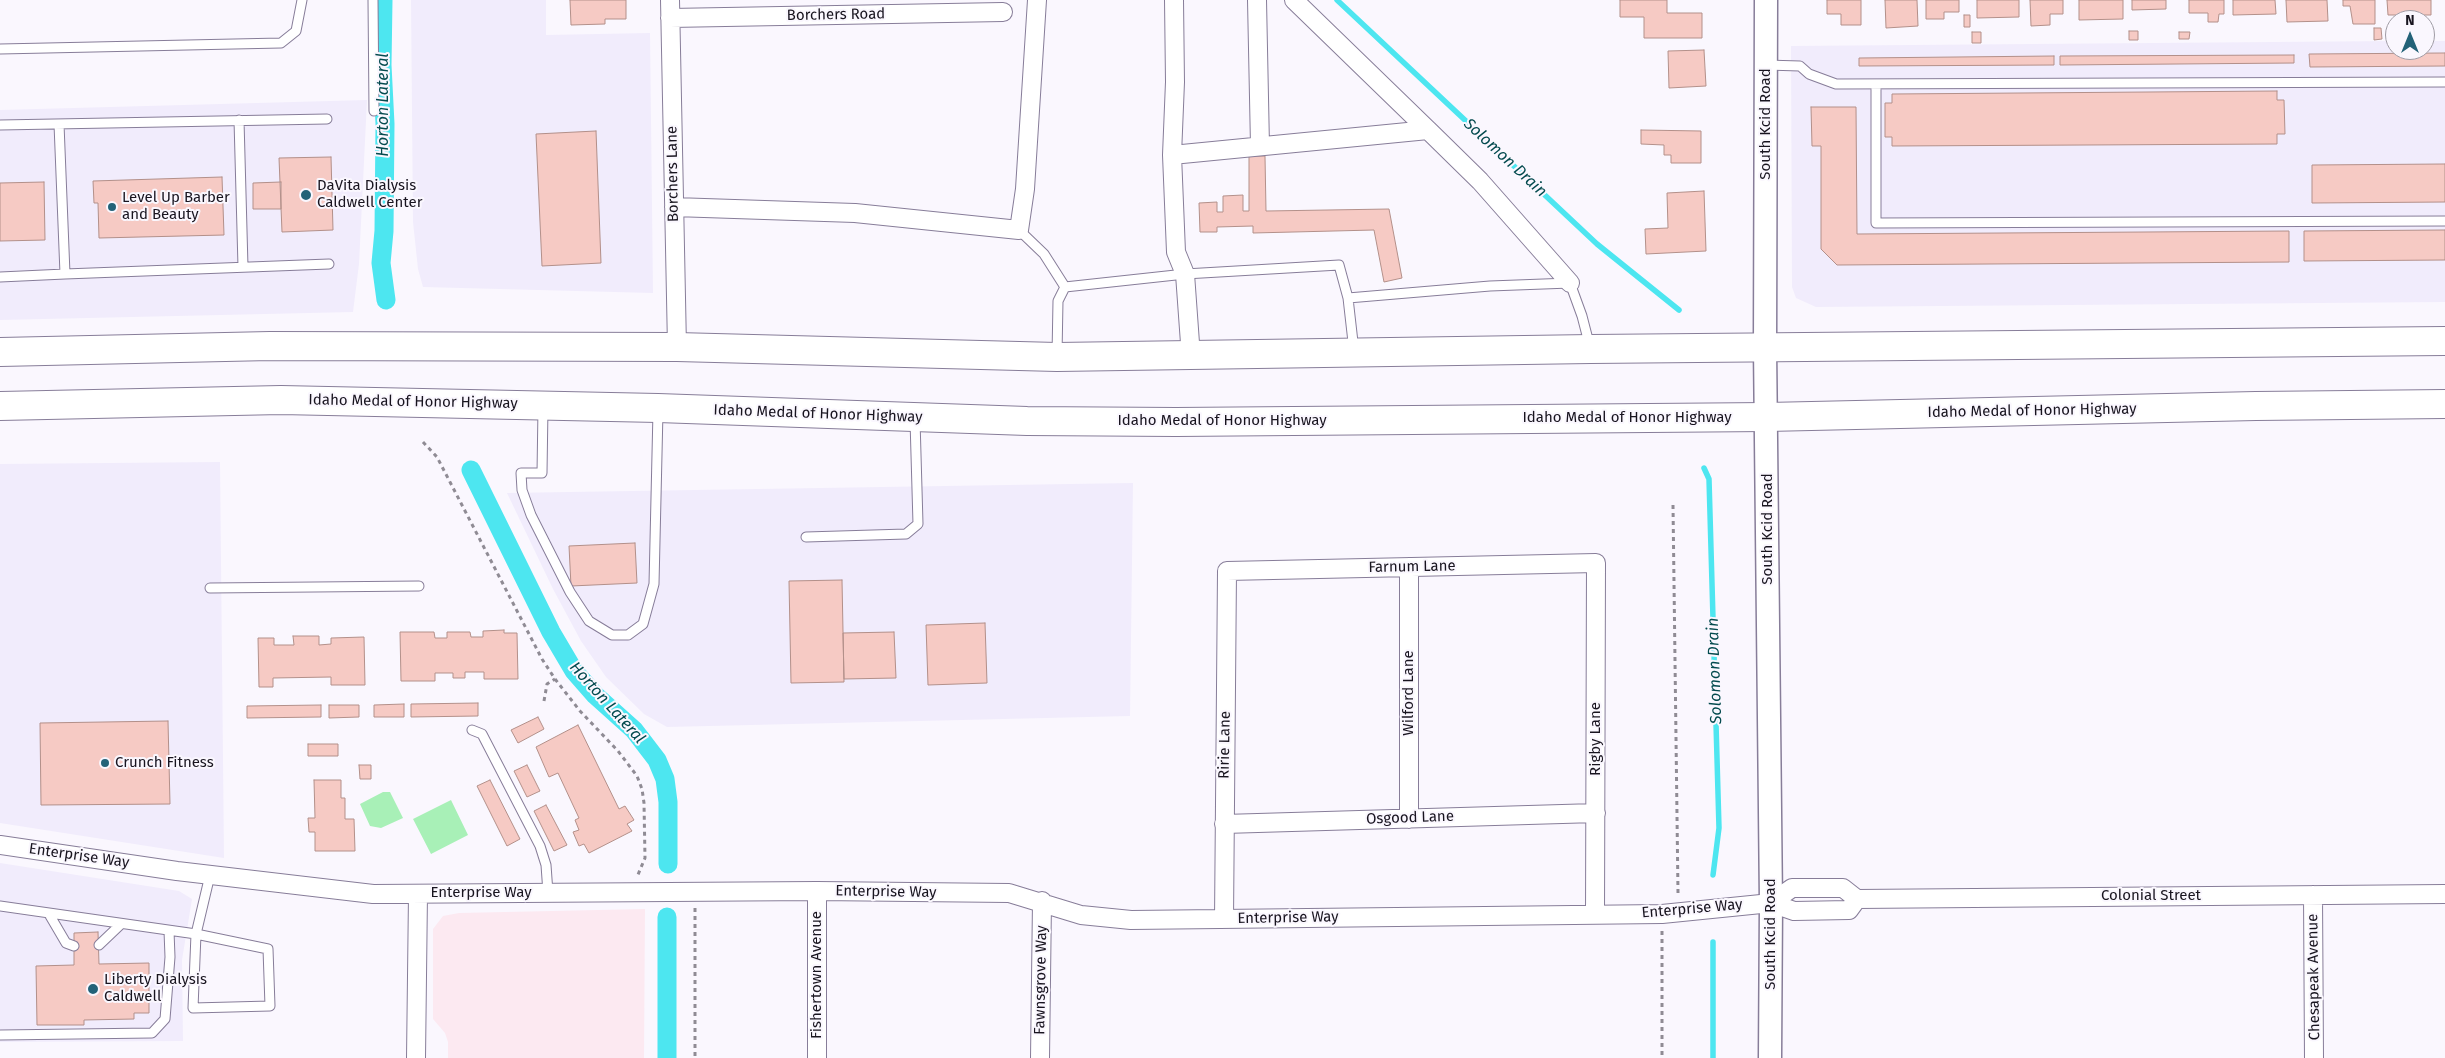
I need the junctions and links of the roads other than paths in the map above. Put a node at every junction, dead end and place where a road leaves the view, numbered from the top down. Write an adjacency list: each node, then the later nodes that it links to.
1 (302, 0): 11 (lane)
2 (373, 0): 15 (lane)
3 (670, 0): 10 (street, Borchers Lane)
4 (1037, 0): 25 (street)
5 (1174, 0): 22 (street)
6 (1258, 0): 21 (street)
7 (1294, 0): 20 (street)
8 (1766, 0): 12 (street, South Kcid Road)
9 (1003, 12): 10 (street, Borchers Road)
10 (670, 18): 23 (street, Borchers Lane)
11 (0, 49)
12 (1766, 65): 14 (lane); 36 (street, South Kcid Road)
13 (2445, 82): 14 (lane)
14 (1876, 84): 24 (lane)
15 (374, 111)
16 (327, 119): 17 (lane)
17 (239, 120): 18 (lane); 27 (lane)
18 (59, 124): 19 (lane); 28 (lane)
19 (0, 125)
20 (1428, 130): 21 (street); 31 (street)
21 (1260, 146): 22 (street)
22 (1172, 155): 29 (street)
23 (674, 207): 25 (street); 35 (street, Borchers Lane)
24 (2445, 221)
25 (1020, 230): 32 (lane)
26 (329, 264): 27 (lane)
27 (243, 267): 28 (lane)
28 (65, 274): 30 (lane)
29 (1185, 274): 32 (lane); 33 (lane); 41 (street)
30 (0, 277)
31 (1570, 283): 33 (lane); 37 (lane)
32 (1065, 287): 40 (lane)
33 (1348, 298): 39 (lane)
34 (2445, 341): 36 (main road)
35 (677, 347): 38 (main road); 40 (main road)
36 (1766, 347): 37 (main road); 47 (street, South Kcid Road)
37 (1591, 349): 39 (main road)
38 (0, 352)
39 (1354, 354): 41 (main road)
40 (1057, 357): 41 (main road)
41 (1191, 357)
42 (2445, 404): 47 (main road, Idaho Medal of Honor Highway)
43 (543, 405): 44 (main road, Idaho Medal of Honor Highway); 45 (main road, Idaho Medal of Honor Highway); 45 (lane)
44 (0, 406)
45 (658, 408): 46 (main road, Idaho Medal of Honor Highway)
46 (915, 417): 47 (main road, Idaho Medal of Honor Highway); 48 (lane)
47 (1767, 417): 66 (street, South Kcid Road)
48 (806, 537)
49 (1596, 564): 50 (street, Farnum Lane); 55 (street, Rigby Lane)
50 (1408, 567): 51 (street, Farnum Lane); 56 (street, Wilford Lane)
51 (1227, 571): 57 (street, Ririe Lane)
52 (419, 586): 53 (lane)
53 (210, 588)
54 (472, 730): 61 (lane)
55 (1596, 813): 56 (street, Osgood Lane); 69 (street, Rigby Lane)
56 (1409, 818): 57 (street, Osgood Lane)
57 (1224, 824): 70 (street, Ririe Lane)
58 (0, 845): 59 (street, Enterprise Way)
59 (210, 875): 62 (street, Enterprise Way); 73 (lane)
60 (817, 891): 61 (street, Enterprise Way); 65 (street, Enterprise Way); 78 (street, Fishertown Avenue)
61 (548, 893): 62 (street, Enterprise Way)
62 (418, 894): 77 (street)
63 (2445, 894): 64 (street, Colonial Street)
64 (2313, 895): 66 (street, Colonial Street); 81 (street, Chesapeak Avenue)
65 (1042, 901): 70 (street, Enterprise Way); 79 (street, Fawnsgrove Way)
66 (1771, 903): 69 (street, Enterprise Way); 80 (street, South Kcid Road)
67 (0, 906): 68 (lane)
68 (49, 914): 71 (lane); 75 (lane)
69 (1596, 914): 70 (street, Enterprise Way)
70 (1224, 919)
71 (120, 925): 72 (lane); 74 (lane)
72 (169, 931): 73 (lane); 76 (lane)
73 (196, 934): 73 (lane)
74 (99, 945)
75 (74, 946)
76 (0, 1034)
77 (416, 1058)
78 (817, 1058)
79 (1040, 1058)
80 (1770, 1058)
81 (2314, 1058)

